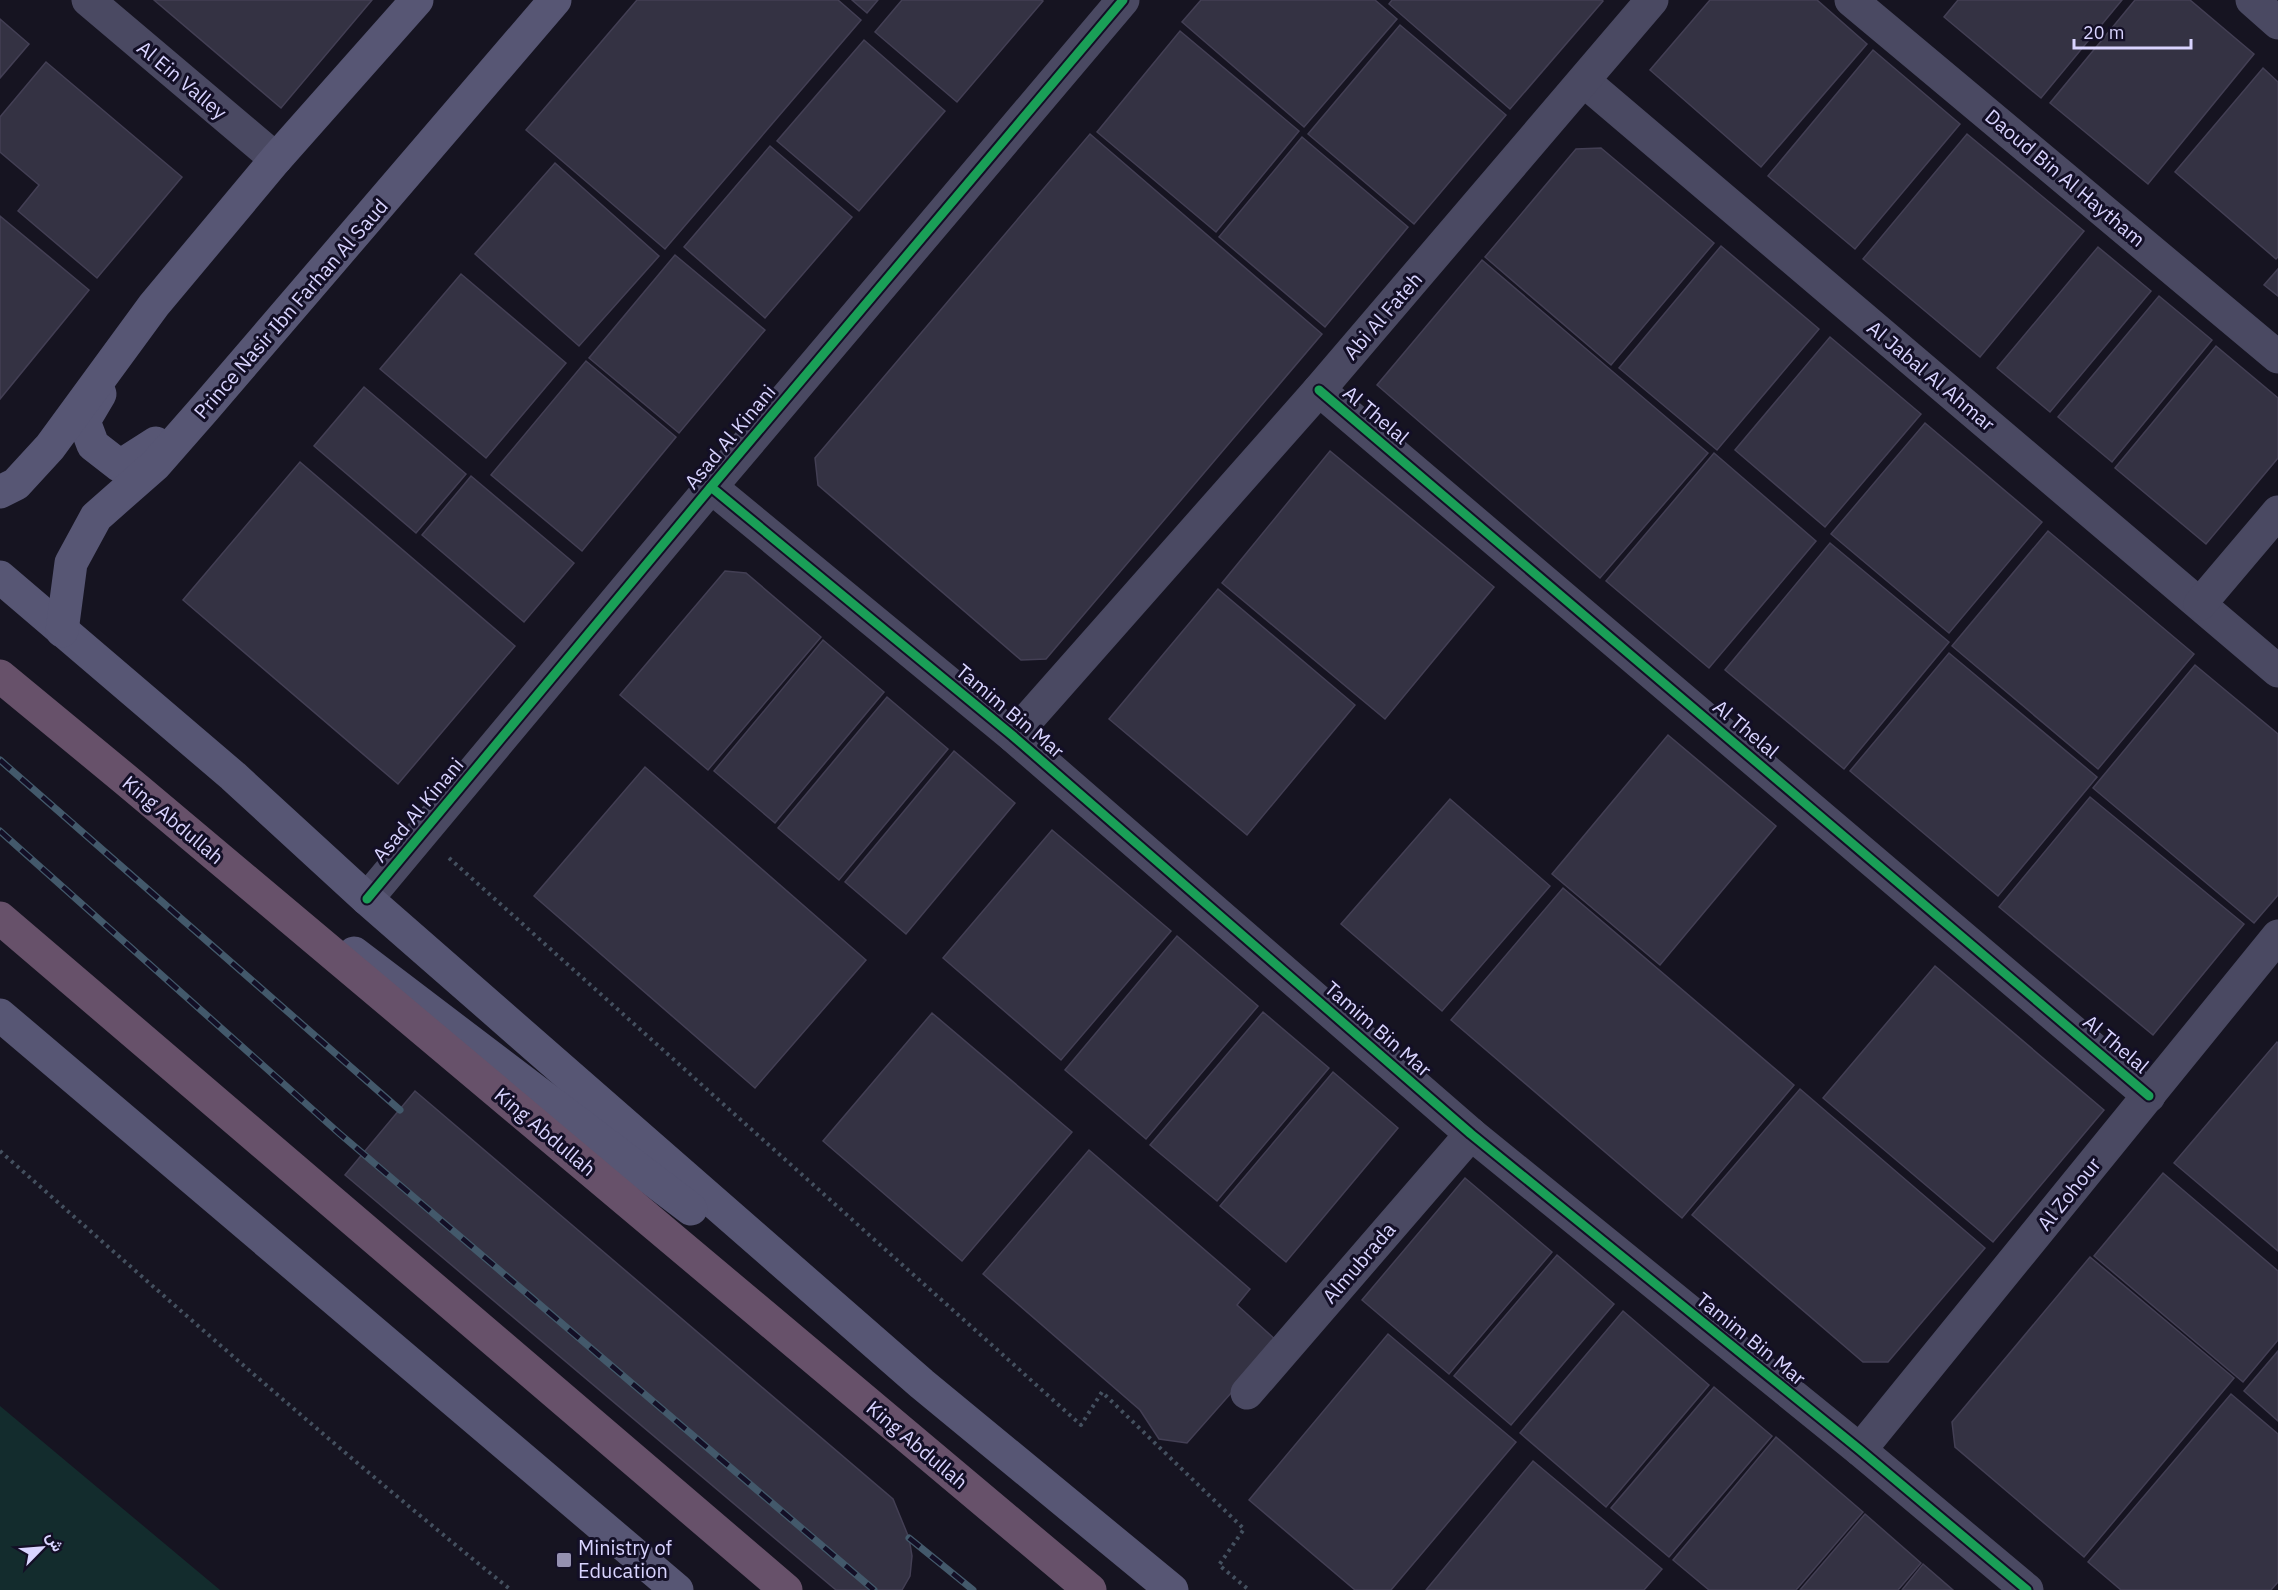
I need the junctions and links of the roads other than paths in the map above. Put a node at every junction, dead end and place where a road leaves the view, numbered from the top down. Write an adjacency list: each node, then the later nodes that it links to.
1 (88, 0): 10 (street, Al Ein Valley)
2 (417, 0): 10 (street)
3 (555, 0): 14 (street, Prince Nasir Ibn Farhan Al Saud)
4 (1123, 0): 15 (street, Asad Al Kinani)
5 (1652, 0): 9 (street, Abi Al Fateh)
6 (1851, 0): 12 (street, Daoud Bin Al Haytham)
7 (2252, 0): 8 (street)
8 (2278, 23)
9 (1584, 81): 13 (street, Abi Al Fateh); 19 (street, Al Jabal Al Ahmar)
10 (276, 159): 11 (street)
11 (154, 305): 14 (street); 16 (street)
12 (2278, 357)
13 (1319, 390): 23 (street, Abi Al Fateh); 29 (street, Al Thelal)
14 (206, 408): 20 (street, Prince Nasir Ibn Farhan Al Saud)
15 (711, 487): 23 (street, Tamim Bin Mar); 25 (street, Asad Al Kinani)
16 (0, 492)
17 (2278, 512): 19 (street)
18 (0, 577): 20 (street)
19 (2200, 604): 21 (street, Al Jabal Al Ahmar)
20 (62, 631): 25 (street)
21 (2278, 671)
22 (0, 676): 24 (highway, King Abdullah)
23 (1013, 736): 30 (street, Tamim Bin Mar)
24 (126, 780): 31 (street); 36 (highway, King Abdullah)
25 (367, 899): 31 (street)
26 (0, 918): 35 (highway)
27 (2278, 936): 29 (street, Al Zohour)
28 (0, 1015): 34 (street)
29 (2149, 1096): 33 (street, Al Zohour)
30 (1471, 1134): 32 (street, Almubrada); 33 (street, Tamim Bin Mar)
31 (922, 1384): 37 (street)
32 (1247, 1393)
33 (1860, 1450): 38 (street, Tamim Bin Mar)
34 (677, 1590)
35 (786, 1590)
36 (1090, 1590)
37 (1172, 1590)
38 (2028, 1590)

